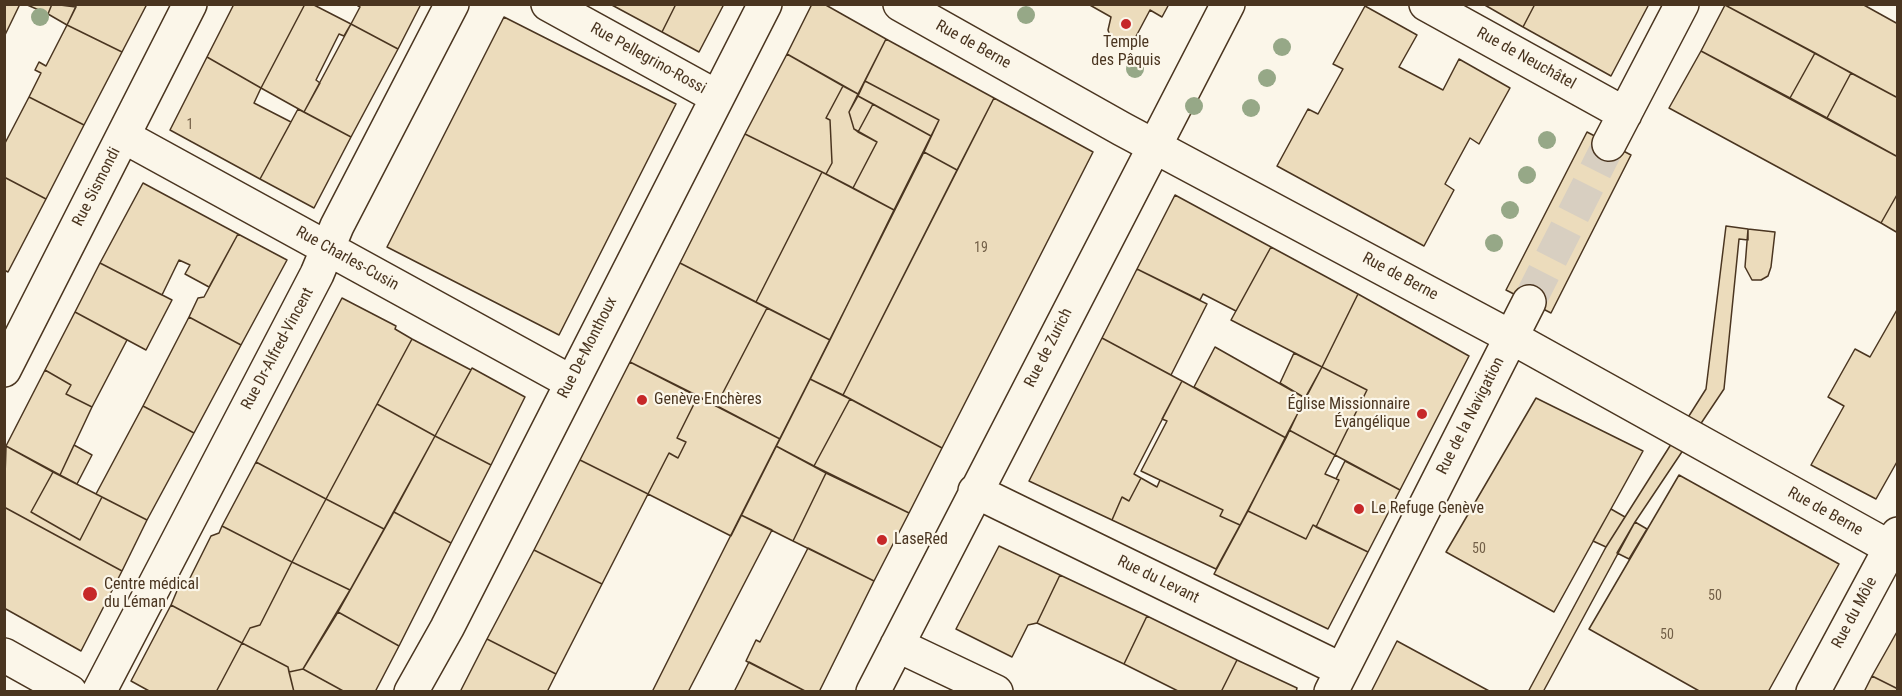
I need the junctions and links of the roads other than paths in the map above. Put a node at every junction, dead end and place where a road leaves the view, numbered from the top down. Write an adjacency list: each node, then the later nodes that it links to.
1 (190, 4): 11 (street, Rue Sismondi)
2 (452, 4): 14 (street, Rue Dr-Alfred-Vincent)
3 (548, 4): 9 (street, Rue Pellegrino-Rossi)
4 (765, 4): 9 (street, Rue De-Monthoux)
5 (900, 4): 13 (street, Rue de Berne)
6 (1228, 4): 13 (street, Rue de Zurich)
7 (1426, 4): 10 (street, Rue de Neuchâtel)
8 (1682, 4): 10 (street)
9 (717, 97): 18 (street, Rue De-Monthoux)
10 (1625, 114): 12 (street)
11 (123, 136): 14 (street, Rue Charles-Cusin); 17 (street, Rue Sismondi)
12 (1610, 144)
13 (1154, 146): 16 (street, Rue de Berne); 19 (street, Rue de Zurich)
14 (327, 248): 18 (street, Rue Charles-Cusin); 25 (street, Rue Dr-Alfred-Vincent)
15 (1529, 302): 16 (street, Rue de la Navigation)
16 (1511, 337): 20 (street, Rue de Berne); 23 (street, Rue de la Navigation)
17 (4, 370)
18 (571, 382): 26 (street, Rue De-Monthoux)
19 (975, 491): 21 (street, Rue de Zurich); 23 (street, Rue du Levant)
20 (1895, 545): 29 (street, Rue du Môle)
21 (897, 645): 27 (street, Rue de Zurich); 28 (street)
22 (4, 655): 24 (street)
23 (1336, 681)
24 (70, 692)
25 (99, 692)
26 (411, 692)
27 (873, 692)
28 (996, 692)
29 (1813, 692)

